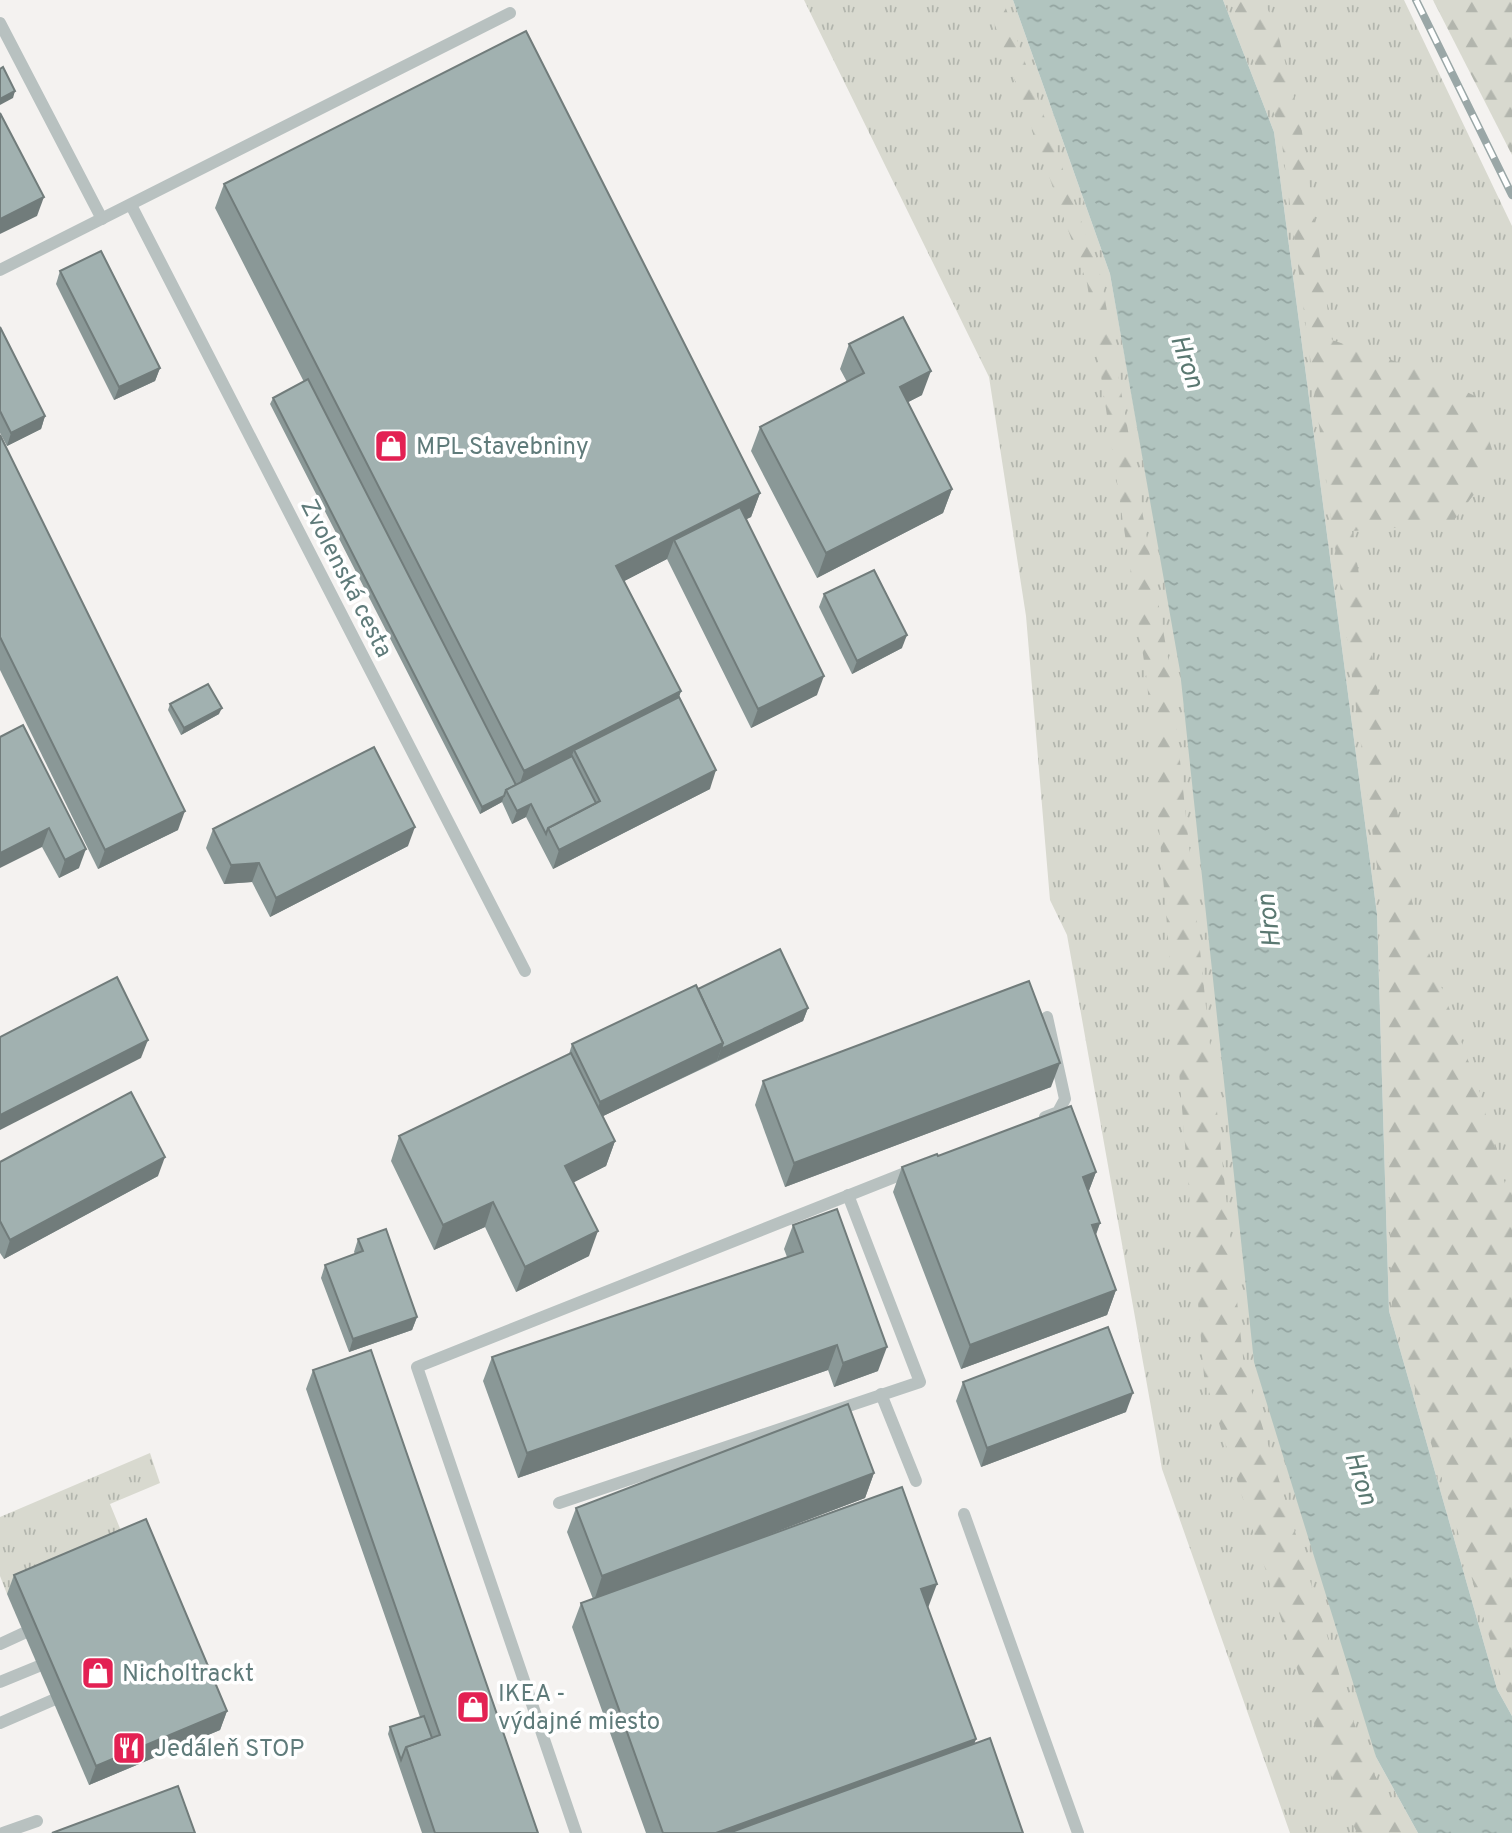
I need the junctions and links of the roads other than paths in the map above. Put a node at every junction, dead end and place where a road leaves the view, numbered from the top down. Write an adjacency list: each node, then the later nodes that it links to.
1 (510, 13): 3 (lane)
2 (0, 23): 4 (lane)
3 (131, 205): 4 (lane); 6 (lane, Zvolenská cesta)
4 (102, 219): 5 (lane)
5 (0, 270)
6 (525, 971)
7 (1047, 1017): 8 (lane)
8 (1034, 1122)
9 (923, 1166): 10 (lane)
10 (848, 1195): 11 (lane); 23 (lane)
11 (881, 1394): 12 (lane); 13 (lane)
12 (916, 1481)
13 (559, 1503)
14 (964, 1514): 24 (lane)
15 (24, 1633): 16 (lane)
16 (0, 1644)
17 (38, 1666): 18 (lane)
18 (0, 1682)
19 (53, 1700): 20 (lane)
20 (0, 1723)
21 (37, 1821): 22 (lane)
22 (3, 1833)
23 (576, 1833)
24 (1078, 1833)

